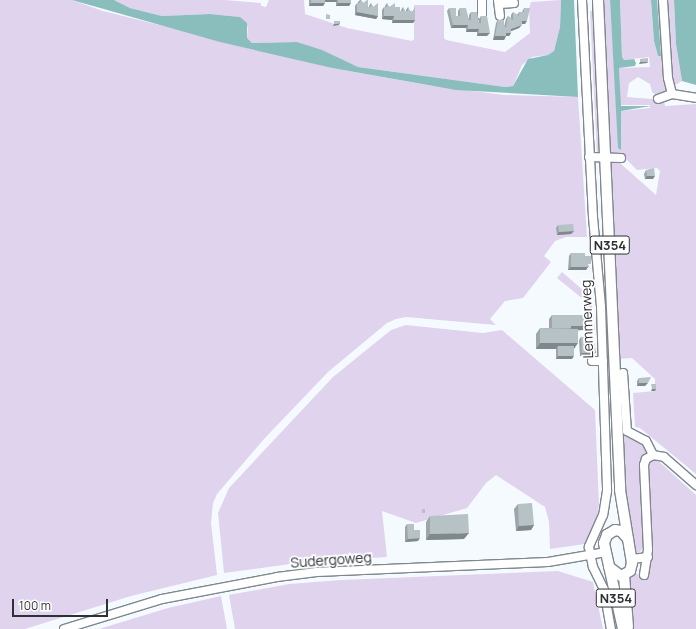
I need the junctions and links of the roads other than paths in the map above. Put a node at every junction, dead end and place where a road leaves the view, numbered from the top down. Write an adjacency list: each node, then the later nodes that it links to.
1 (482, 0): 7 (street)
2 (582, 0): 13 (street, Lemmerweg)
3 (598, 0): 12 (main road, Lemmerweg / N354)
4 (663, 0): 9 (street)
5 (499, 2): 6 (street); 8 (street)
6 (514, 3)
7 (482, 16)
8 (500, 16)
9 (672, 94): 10 (street); 11 (street)
10 (696, 98)
11 (658, 99)
12 (605, 157): 13 (street); 14 (street); 20 (main road, Lemmerweg / N354)
13 (590, 158): 16 (street, Lemmerweg)
14 (621, 158)
15 (592, 361): 16 (street)
16 (602, 361): 24 (street, Lemmerweg)
17 (624, 377): 18 (street)
18 (653, 455): 19 (street); 25 (street)
19 (696, 485)
20 (620, 490): 21 (main road, Lemmerweg / N354); 22 (main road, Lemmerweg / N354)
21 (614, 531): 22 (main road); 23 (main road, N354)
22 (628, 539): 26 (main road, N354)
23 (606, 552): 24 (street, Sudergoweg); 27 (main road, N354)
24 (590, 556): 30 (street, Sudergoweg); 31 (street)
25 (648, 557): 26 (street); 29 (street)
26 (632, 559): 28 (main road, N354)
27 (609, 568): 28 (main road, N354); 32 (main road, N354)
28 (624, 575): 33 (main road, N354)
29 (644, 575)
30 (64, 629)
31 (611, 629)
32 (623, 629)
33 (628, 629)

